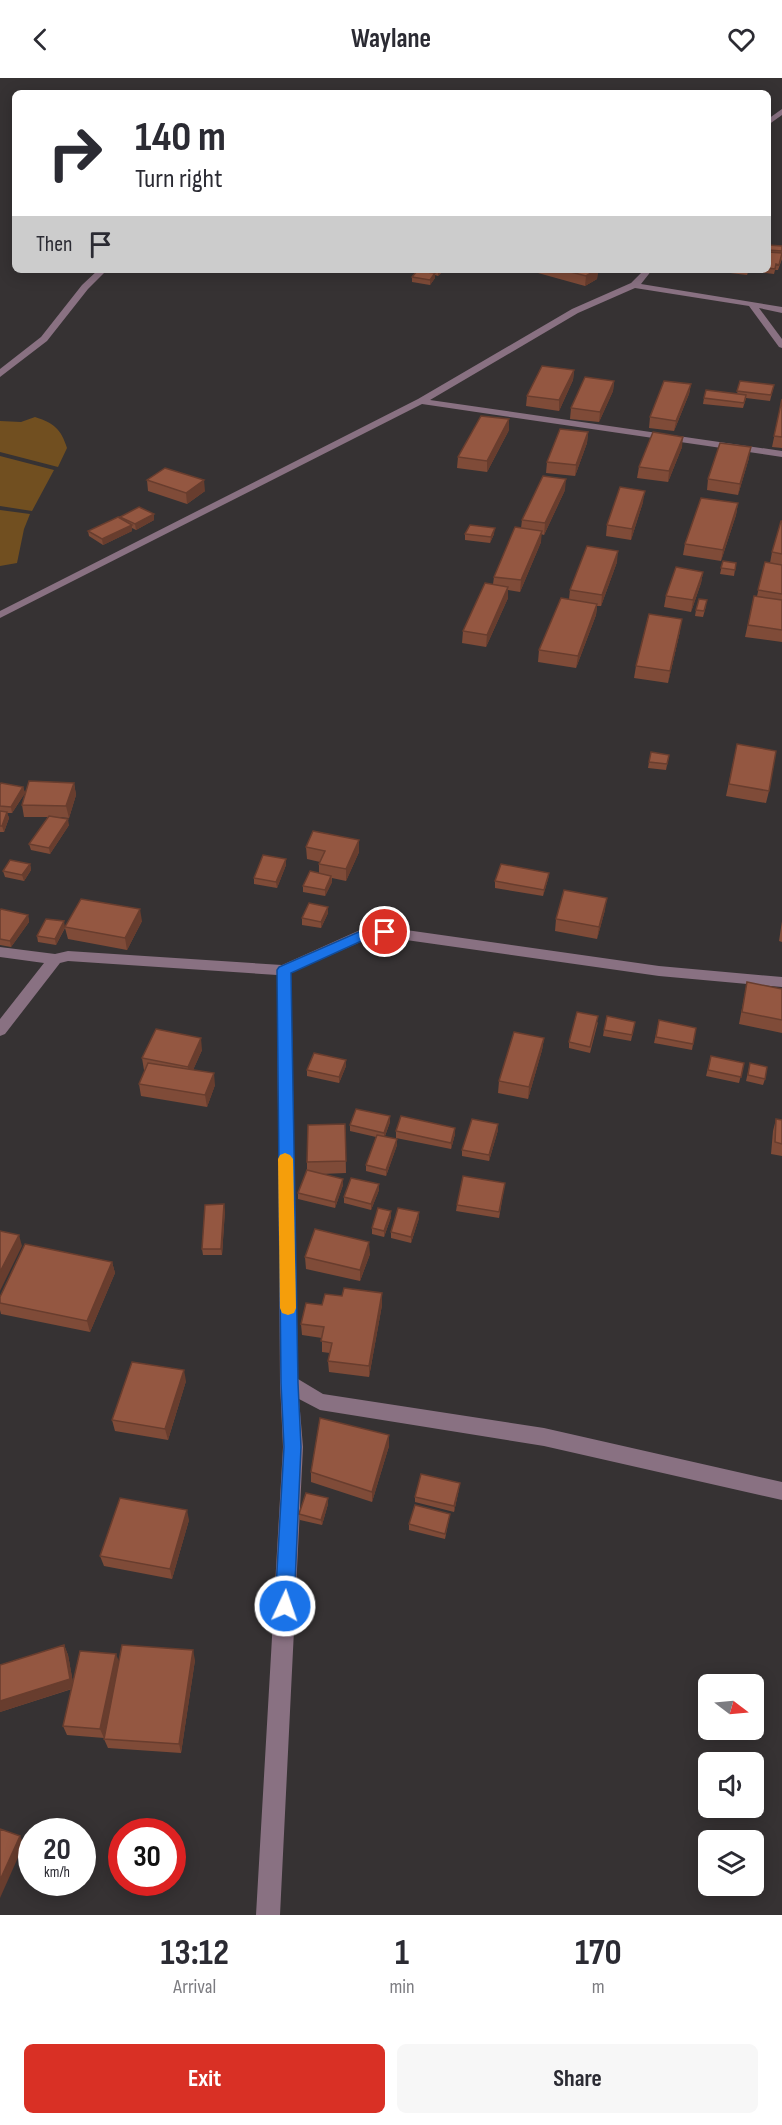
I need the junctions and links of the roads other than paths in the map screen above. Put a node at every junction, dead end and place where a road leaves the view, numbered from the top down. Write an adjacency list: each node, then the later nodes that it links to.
1 (100, 273): 7 (street)
2 (646, 273): 3 (street)
3 (634, 285): 4 (street); 8 (street)
4 (752, 304): 5 (street); 6 (street)
5 (782, 310)
6 (782, 345)
7 (0, 374)
8 (421, 402): 9 (street); 10 (street)
9 (782, 454)
10 (0, 615)
11 (0, 952): 12 (street)
12 (55, 959): 13 (street); 15 (street)
13 (284, 970): 14 (street); 16 (street)
14 (782, 982)
15 (0, 1030)
16 (289, 1383): 17 (street); 18 (street)
17 (782, 1491)
18 (268, 1915)

